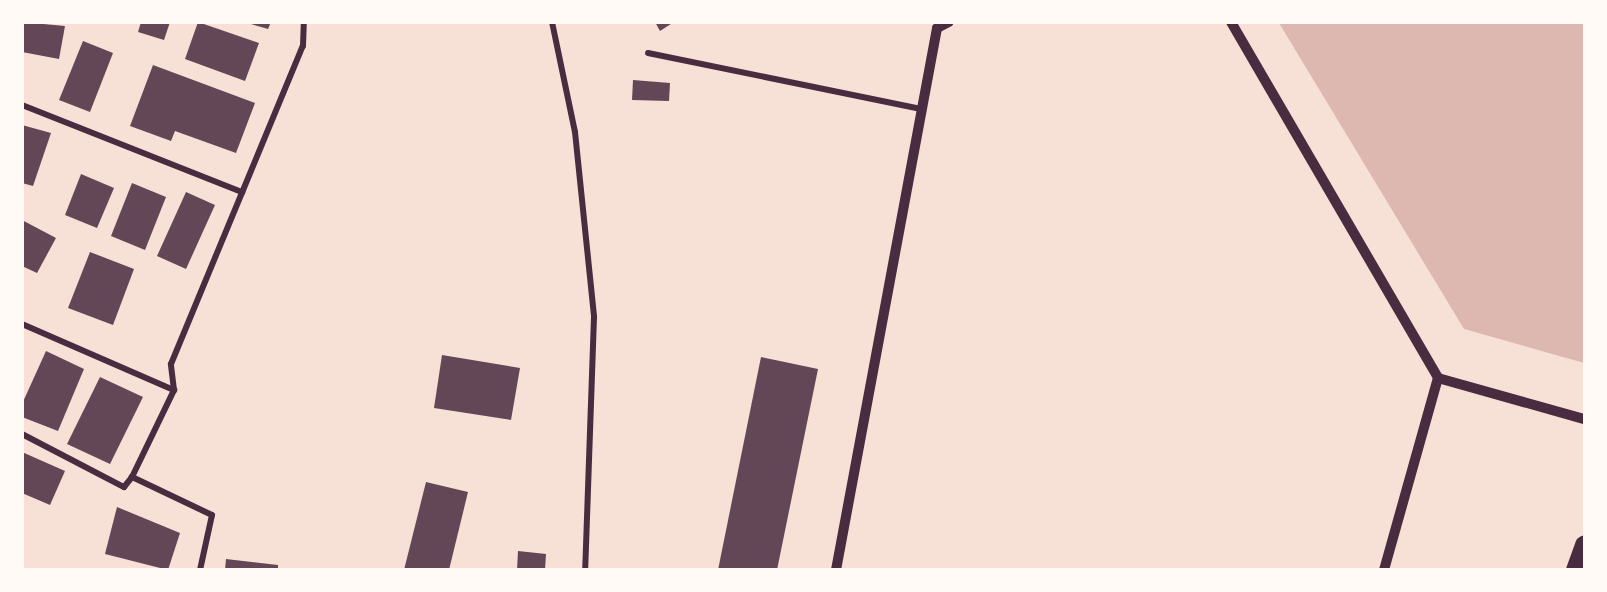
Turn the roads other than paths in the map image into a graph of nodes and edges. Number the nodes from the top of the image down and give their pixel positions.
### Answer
1 (304, 22) edge
2 (552, 22) edge
3 (949, 22) edge
4 (1231, 22) edge
5 (648, 53) dead end
6 (22, 105) edge
7 (922, 109) junction
8 (242, 192) junction
9 (22, 324) edge
10 (1438, 378) junction
11 (174, 390) junction
12 (1584, 419) edge
13 (22, 434) edge
14 (132, 477) junction
15 (1584, 545) edge
16 (200, 570) edge
17 (585, 570) edge
18 (836, 570) edge
19 (1384, 570) edge
20 (1575, 570) edge

1 - 8 street
2 - 17 street
3 - 7 street
4 - 10 street
5 - 7 street
6 - 8 street
7 - 18 street
8 - 11 street
9 - 11 street
10 - 12 street
10 - 19 street
11 - 14 street
13 - 14 street
14 - 16 street
15 - 20 highway

